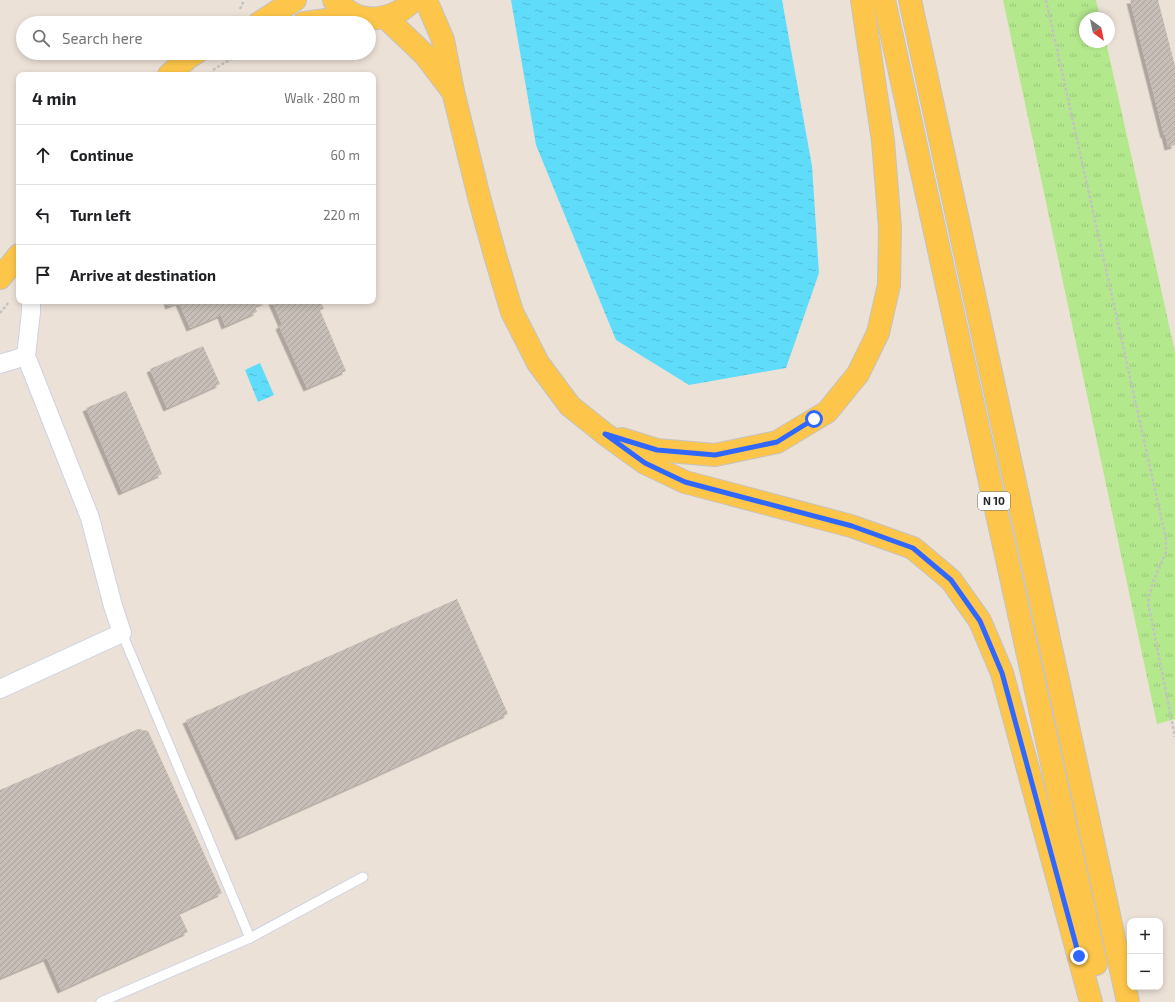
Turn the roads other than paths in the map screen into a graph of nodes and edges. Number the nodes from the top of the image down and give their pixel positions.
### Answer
1 (295, 0) edge
2 (334, 0) edge
3 (413, 0) edge
4 (424, 0) edge
5 (862, 0) edge
6 (884, 0) edge
7 (910, 0) edge
8 (258, 16) edge
9 (356, 16) edge
10 (384, 17) junction
11 (376, 18) edge
12 (186, 60) edge
13 (172, 72) edge
14 (453, 91) junction
15 (31, 304) edge
16 (26, 356) junction
17 (0, 364) edge
18 (605, 434) junction
19 (122, 633) junction
20 (0, 689) edge
21 (363, 877) dead end
22 (250, 938) junction
23 (101, 1002) edge
24 (1091, 1002) edge
25 (1105, 1002) edge
26 (1128, 1002) edge

1 - 8 main road
2 - 9 main road
3 - 10 main road
4 - 14 main road
5 - 18 main road
6 - 25 main road, N 10
7 - 26 main road, N 10
10 - 11 main road
10 - 14 main road
12 - 13 main road
14 - 18 main road
15 - 16 street
16 - 17 street
16 - 19 street
18 - 24 main road
19 - 20 street
19 - 22 lane
21 - 22 lane
22 - 23 lane

